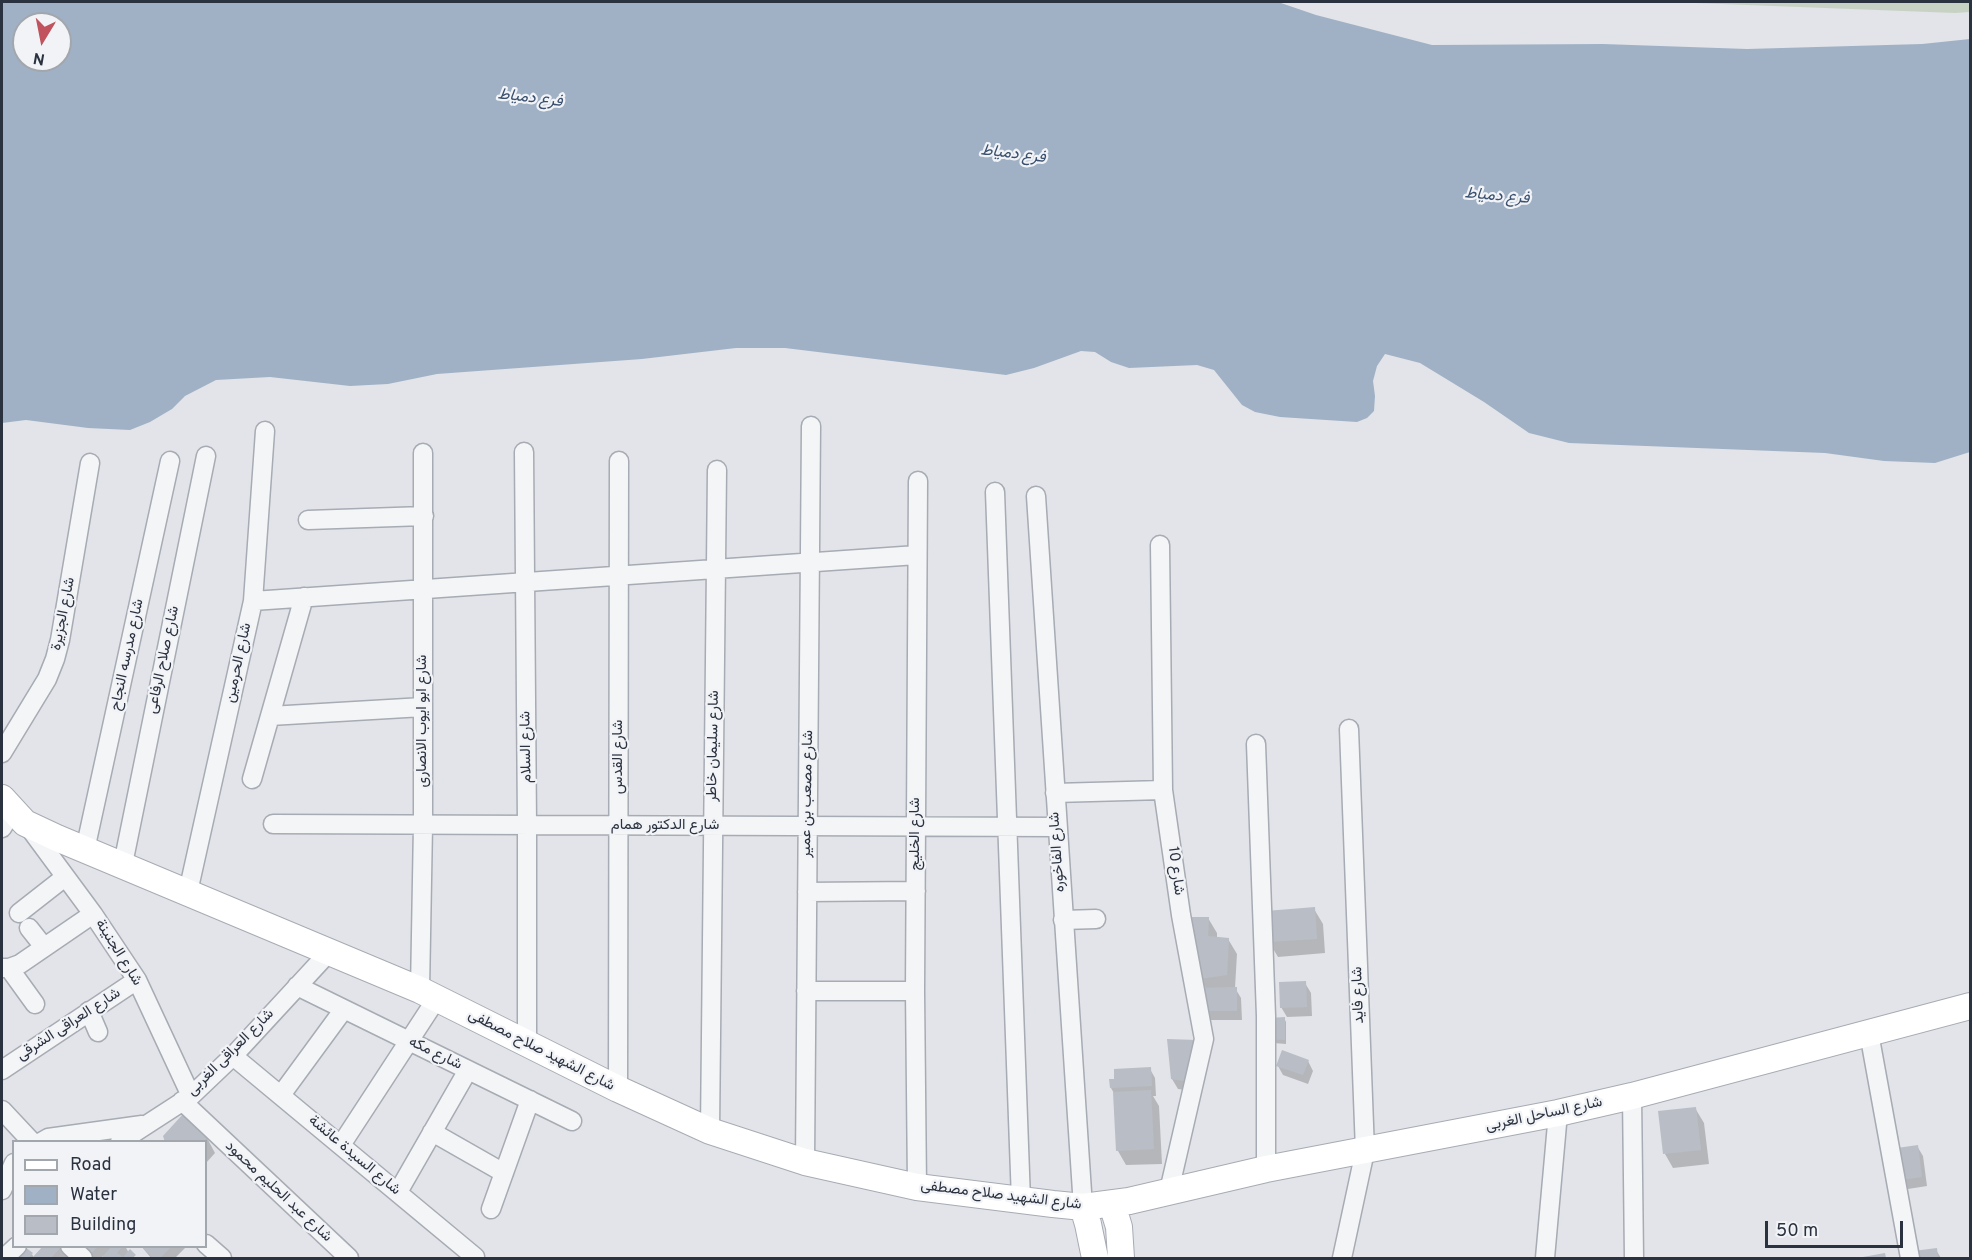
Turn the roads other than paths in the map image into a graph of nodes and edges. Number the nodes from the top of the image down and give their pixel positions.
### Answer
1 (811, 426) dead end
2 (265, 430) dead end
3 (524, 452) dead end
4 (423, 453) dead end
5 (206, 456) dead end
6 (170, 461) dead end
7 (619, 461) dead end
8 (90, 463) dead end
9 (717, 470) dead end
10 (918, 481) dead end
11 (995, 492) dead end
12 (1036, 496) dead end
13 (424, 516) junction
14 (308, 520) dead end
15 (1160, 545) dead end
16 (917, 555) junction
17 (810, 563) junction
18 (716, 569) junction
19 (620, 576) junction
20 (525, 582) junction
21 (424, 589) junction
22 (304, 597) junction
23 (253, 601) junction
24 (423, 707) junction
25 (270, 716) junction
26 (1349, 729) dead end
27 (1256, 744) dead end
28 (2, 753) edge
29 (252, 779) dead end
30 (1163, 790) junction
31 (1055, 793) junction
32 (10, 815) edge
33 (273, 824) dead end
34 (423, 825) junction
35 (528, 825) junction
36 (618, 826) junction
37 (713, 826) junction
38 (808, 826) junction
39 (916, 826) junction
40 (1007, 827) junction
41 (1057, 827) junction
42 (85, 850) junction
43 (123, 864) junction
44 (65, 877) junction
45 (807, 891) junction
46 (916, 891) junction
47 (188, 892) junction
48 (93, 914) junction
49 (1096, 919) dead end
50 (1063, 920) junction
51 (44, 947) junction
52 (330, 951) junction
53 (5, 968) edge
54 (137, 980) junction
55 (297, 986) junction
56 (806, 991) junction
57 (915, 991) junction
58 (428, 994) junction
59 (34, 1004) dead end
60 (1971, 1006) edge
61 (344, 1009) junction
62 (89, 1011) junction
63 (98, 1032) dead end
64 (1869, 1033) junction
65 (409, 1041) junction
66 (527, 1043) junction
67 (233, 1056) junction
68 (2, 1070) edge
69 (468, 1070) junction
70 (618, 1089) junction
71 (281, 1095) junction
72 (1632, 1096) junction
73 (187, 1099) junction
74 (530, 1100) junction
75 (2, 1110) edge
76 (1558, 1113) junction
77 (572, 1121) dead end
78 (148, 1124) junction
79 (710, 1131) junction
80 (432, 1132) junction
81 (30, 1140) edge
82 (44, 1140) edge
83 (123, 1140) edge
84 (341, 1145) junction
85 (1365, 1150) junction
86 (805, 1162) junction
87 (12, 1168) edge
88 (1266, 1169) junction
89 (504, 1173) junction
90 (917, 1187) junction
91 (2, 1190) edge
92 (1169, 1191) junction
93 (398, 1192) junction
94 (1021, 1200) junction
95 (1112, 1204) junction
96 (1083, 1207) junction
97 (491, 1209) dead end
98 (207, 1245) edge
99 (222, 1258) edge
100 (349, 1258) edge
101 (475, 1258) edge
102 (1095, 1258) edge
103 (1121, 1258) edge
104 (1342, 1258) edge
105 (1545, 1258) edge
106 (1634, 1258) edge
107 (1910, 1258) edge

1 - 17 street, شارع مصعب بن عمير
2 - 23 street, شارع الحرمين
3 - 20 street, شارع السلام
4 - 13 street, شارع ابو ايوب الانصارى
5 - 43 street, شارع صلاح الرفاعى
6 - 42 street, شارع مدرسه النجاح
7 - 19 street, شارع القدس
8 - 28 street, شارع الجزيرة
9 - 18 street, شارع سليمان خاطر
10 - 16 street, شارع الخليج
11 - 40 street
12 - 31 street, شارع الفاخوره
13 - 14 street
13 - 21 street, شارع ابو ايوب الانصارى
15 - 30 street, شارع 10
16 - 17 street
16 - 39 street, شارع الخليج
17 - 18 street
17 - 38 street, شارع مصعب بن عمير
18 - 19 street
18 - 37 street, شارع سليمان خاطر
19 - 20 street
19 - 36 street, شارع القدس
20 - 21 street
20 - 35 street, شارع السلام
21 - 22 street
21 - 24 street, شارع ابو ايوب الانصارى
22 - 23 street
22 - 25 street
23 - 47 street, شارع الحرمين
24 - 25 street
24 - 34 street, شارع ابو ايوب الانصارى
25 - 29 street
26 - 85 street, شارع فايد
27 - 88 street
30 - 31 street
30 - 92 street, شارع 10
31 - 41 street, شارع الفاخوره
32 - 42 main road, شارع الشهيد صلاح مصطفى
32 - 44 street, شارع الجنينة
33 - 34 street, شارع الدكتور همام
34 - 35 street, شارع الدكتور همام
34 - 58 street, شارع ابو ايوب الانصارى
35 - 36 street, شارع الدكتور همام
35 - 66 street, شارع السلام
36 - 37 street, شارع الدكتور همام
36 - 70 street, شارع القدس
37 - 38 street, شارع الدكتور همام
37 - 79 street, شارع سليمان خاطر
38 - 39 street, شارع الدكتور همام
38 - 45 street, شارع مصعب بن عمير
39 - 40 street, شارع الدكتور همام
39 - 46 street, شارع الخليج
40 - 41 street, شارع الدكتور همام
40 - 94 street
41 - 50 street, شارع الفاخوره
42 - 43 main road, شارع الشهيد صلاح مصطفى
43 - 47 main road, شارع الشهيد صلاح مصطفى
44 - 48 street, شارع الجنينة
44 - 51 street
45 - 46 street
45 - 56 street, شارع مصعب بن عمير
46 - 57 street, شارع الخليج
47 - 52 main road, شارع الشهيد صلاح مصطفى
48 - 51 street
48 - 54 street, شارع الجنينة
49 - 50 street
50 - 96 street, شارع الفاخوره
51 - 53 street
52 - 55 street, شارع العراقى الغربى
52 - 58 main road, شارع الشهيد صلاح مصطفى
53 - 59 street
54 - 62 street, شارع العراقى الشرقى
54 - 73 street, شارع الجنينة
55 - 61 street, شارع مكه
55 - 67 street, شارع العراقى الغربى
56 - 57 street
56 - 86 street, شارع مصعب بن عمير
57 - 90 street, شارع الخليج
58 - 65 street
58 - 66 main road, شارع الشهيد صلاح مصطفى
60 - 64 main road, شارع الساحل الغربى
61 - 65 street, شارع مكه
61 - 71 street
62 - 63 street
62 - 68 street, شارع العراقى الشرقى
64 - 72 main road, شارع الساحل الغربى
64 - 107 street
65 - 69 street, شارع مكه
65 - 84 street
66 - 70 main road, شارع الشهيد صلاح مصطفى
67 - 71 street, شارع السيدة عائشة
67 - 73 street, شارع العراقى الغربى
69 - 74 street, شارع مكه
69 - 80 street
70 - 79 main road, شارع الشهيد صلاح مصطفى
71 - 84 street, شارع السيدة عائشة
72 - 76 main road, شارع الساحل الغربى
72 - 106 street
73 - 78 street, شارع العراقى الغربى
73 - 100 street, شارع عبد الحليم محمود
74 - 77 street, شارع مكه
74 - 89 street
75 - 81 street
76 - 85 main road, شارع الساحل الغربى
76 - 105 street
78 - 82 street
78 - 83 street, شارع العراقى الغربى
79 - 86 main road, شارع الشهيد صلاح مصطفى
80 - 89 street
80 - 93 street
84 - 93 street, شارع السيدة عائشة
85 - 88 main road, شارع الساحل الغربى
85 - 104 street, شارع فايد
86 - 90 main road, شارع الشهيد صلاح مصطفى
87 - 91 street
88 - 92 main road, شارع الساحل الغربى
89 - 97 street
90 - 94 main road, شارع الشهيد صلاح مصطفى
92 - 95 main road, شارع الساحل الغربى
93 - 101 street, شارع السيدة عائشة
94 - 96 main road, شارع الشهيد صلاح مصطفى
95 - 96 main road, شارع الشهيد صلاح مصطفى
95 - 103 main road
96 - 102 main road
98 - 99 street

